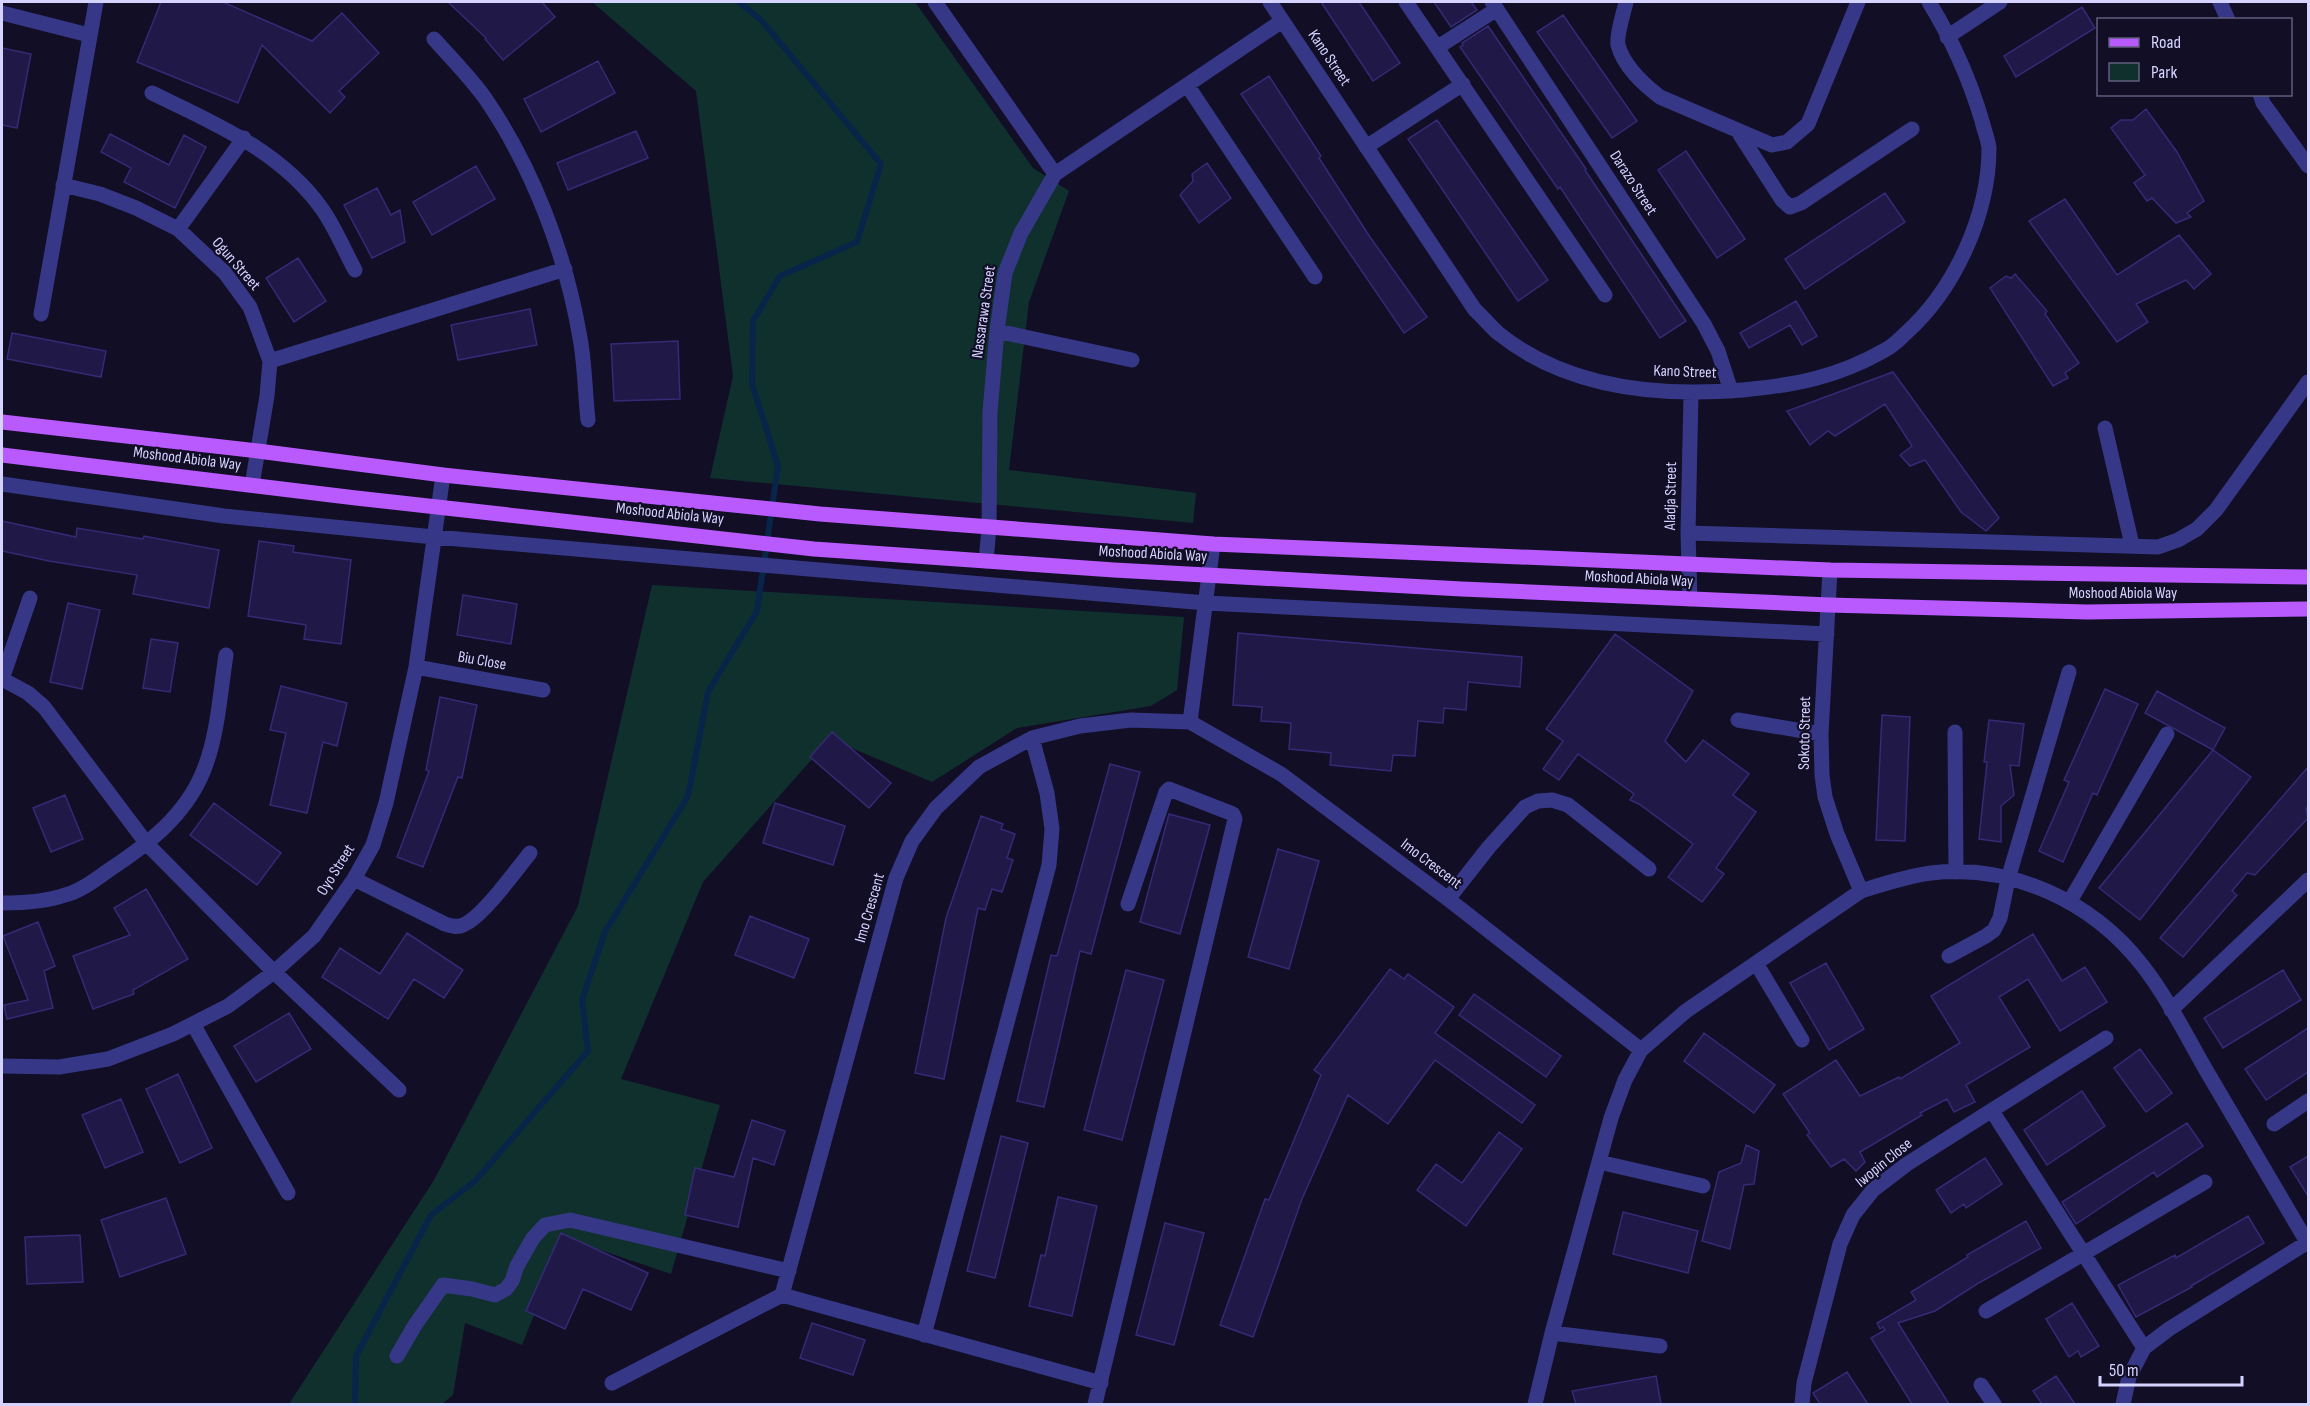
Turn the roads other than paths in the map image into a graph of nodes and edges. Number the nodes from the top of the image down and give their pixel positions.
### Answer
1 (96, 2) edge
2 (935, 2) edge
3 (1270, 2) edge
4 (1406, 2) edge
5 (1626, 2) edge
6 (1858, 2) edge
7 (1929, 2) edge
8 (2000, 2) edge
9 (2220, 2) edge
10 (1494, 5) edge
11 (2, 13) edge
12 (2227, 18) edge
13 (1282, 21) junction
14 (89, 35) junction
15 (1947, 37) junction
16 (434, 39) dead end
17 (1438, 47) junction
18 (1463, 84) junction
19 (1187, 85) junction
20 (152, 93) dead end
21 (2261, 96) edge
22 (1912, 129) dead end
23 (1737, 130) junction
24 (244, 138) junction
25 (1366, 147) junction
26 (2308, 166) edge
27 (1055, 174) junction
28 (63, 185) junction
29 (178, 229) junction
30 (565, 269) junction
31 (355, 270) dead end
32 (1315, 277) dead end
33 (1605, 295) dead end
34 (41, 314) dead end
35 (997, 331) junction
36 (1132, 360) dead end
37 (270, 361) junction
38 (2308, 382) edge
39 (1731, 391) junction
40 (1691, 394) junction
41 (588, 420) dead end
42 (2, 422) edge
43 (2105, 428) dead end
44 (258, 451) junction
45 (2, 455) edge
46 (443, 476) junction
47 (2, 484) edge
48 (252, 484) junction
49 (439, 507) junction
50 (989, 528) junction
51 (1688, 533) junction
52 (434, 537) junction
53 (1213, 544) junction
54 (2132, 545) junction
55 (986, 561) junction
56 (1690, 564) junction
57 (1830, 570) junction
58 (1210, 574) junction
59 (2308, 577) edge
60 (30, 598) dead end
61 (1690, 599) junction
62 (1206, 603) junction
63 (1829, 605) junction
64 (2308, 609) edge
65 (1827, 634) junction
66 (226, 655) dead end
67 (416, 667) junction
68 (2069, 672) dead end
69 (2, 679) edge
70 (543, 690) dead end
71 (1738, 720) dead end
72 (1190, 722) junction
73 (1955, 732) dead end
74 (1821, 734) junction
75 (2167, 734) dead end
76 (1032, 738) junction
77 (147, 844) junction
78 (530, 853) dead end
79 (1649, 869) dead end
80 (1956, 872) junction
81 (354, 879) junction
82 (2008, 879) junction
83 (2308, 880) edge
84 (1860, 891) junction
85 (1448, 899) junction
86 (2070, 901) junction
87 (2, 903) edge
88 (1128, 904) dead end
89 (1949, 956) dead end
90 (1756, 963) junction
91 (274, 972) junction
92 (2170, 1010) junction
93 (193, 1024) junction
94 (2106, 1038) dead end
95 (1802, 1040) dead end
96 (1641, 1050) junction
97 (2, 1066) edge
98 (399, 1090) dead end
99 (2308, 1101) edge
100 (1992, 1111) junction
101 (2274, 1124) dead end
102 (1599, 1162) junction
103 (2205, 1182) dead end
104 (1703, 1186) dead end
105 (288, 1193) dead end
106 (2308, 1242) edge
107 (2084, 1256) junction
108 (789, 1271) junction
109 (782, 1295) junction
110 (1986, 1311) dead end
111 (1552, 1333) junction
112 (924, 1335) junction
113 (1660, 1346) dead end
114 (2144, 1348) junction
115 (398, 1356) dead end
116 (612, 1383) dead end
117 (1101, 1383) junction
118 (1981, 1384) dead end
119 (1095, 1404) edge
120 (1535, 1404) edge
121 (1802, 1404) edge
122 (1994, 1404) edge
123 (2123, 1404) edge

1 - 14 street
2 - 27 street
3 - 13 street, Kano Street
4 - 17 street
5 - 23 street
6 - 23 street
7 - 15 street, Kano Street
8 - 15 street
9 - 12 street
10 - 17 street
10 - 39 street, Darazo Street
11 - 14 street
13 - 19 street, Nassarawa Street
13 - 25 street, Kano Street
14 - 28 street
15 - 39 street, Kano Street
16 - 30 street
17 - 18 street
18 - 25 street
18 - 33 street
19 - 27 street, Nassarawa Street
19 - 32 street
20 - 24 street
21 - 26 street
22 - 23 street
24 - 29 street
24 - 31 street
25 - 40 street, Kano Street
27 - 35 street, Nassarawa Street
28 - 29 street, Ogun Street
28 - 34 street
29 - 37 street, Ogun Street
30 - 37 street
30 - 41 street
35 - 36 street
35 - 50 street, Nassarawa Street
37 - 44 street, Ogun Street
38 - 54 street
39 - 40 street, Kano Street
40 - 51 street, Aladja Street
42 - 44 main road, Moshood Abiola Way
43 - 54 street
44 - 46 main road, Moshood Abiola Way
44 - 48 street, Ogun Street
45 - 48 main road, Moshood Abiola Way
46 - 49 street, Oyo Street
46 - 50 main road, Moshood Abiola Way
47 - 52 street
48 - 49 main road, Moshood Abiola Way
49 - 52 street, Oyo Street
49 - 55 main road, Moshood Abiola Way
50 - 53 main road, Moshood Abiola Way
50 - 55 street, Nassarawa Street
51 - 54 street
51 - 56 street, Aladja Street
52 - 62 street
52 - 67 street, Oyo Street
53 - 56 main road, Moshood Abiola Way
53 - 58 street
55 - 58 main road, Moshood Abiola Way
56 - 57 main road, Moshood Abiola Way
56 - 61 street, Aladja Street
57 - 59 main road, Moshood Abiola Way
57 - 63 street, Sokoto Street
58 - 61 main road, Moshood Abiola Way
58 - 62 street
60 - 69 street
61 - 63 main road, Moshood Abiola Way
62 - 65 street
62 - 72 street
63 - 64 main road, Moshood Abiola Way
63 - 65 street, Sokoto Street
65 - 74 street, Sokoto Street
66 - 77 street
67 - 70 street, Biu Close
67 - 81 street, Oyo Street
68 - 82 street
69 - 77 street
71 - 74 street
72 - 76 street, Imo Crescent
72 - 85 street, Imo Crescent
73 - 80 street
74 - 84 street, Sokoto Street
75 - 86 street
76 - 108 street, Imo Crescent
76 - 112 street
77 - 87 street
77 - 91 street
78 - 81 street
79 - 85 street
80 - 82 street
80 - 84 street
81 - 91 street, Oyo Street
82 - 86 street
82 - 89 street
83 - 92 street
84 - 90 street
85 - 96 street, Imo Crescent
86 - 92 street
88 - 117 street
90 - 95 street
90 - 96 street
91 - 93 street, Oyo Street
91 - 98 street
92 - 106 street
93 - 97 street, Oyo Street
93 - 105 street
94 - 100 street, Iwopin Close
96 - 102 street
99 - 101 street
100 - 107 street
100 - 121 street, Iwopin Close
102 - 104 street
102 - 111 street
103 - 107 street
106 - 114 street
107 - 110 street
107 - 114 street
108 - 109 street, Imo Crescent
108 - 115 street
109 - 112 street
109 - 116 street
111 - 113 street
111 - 120 street
112 - 117 street
114 - 123 street
117 - 119 street
118 - 122 street

